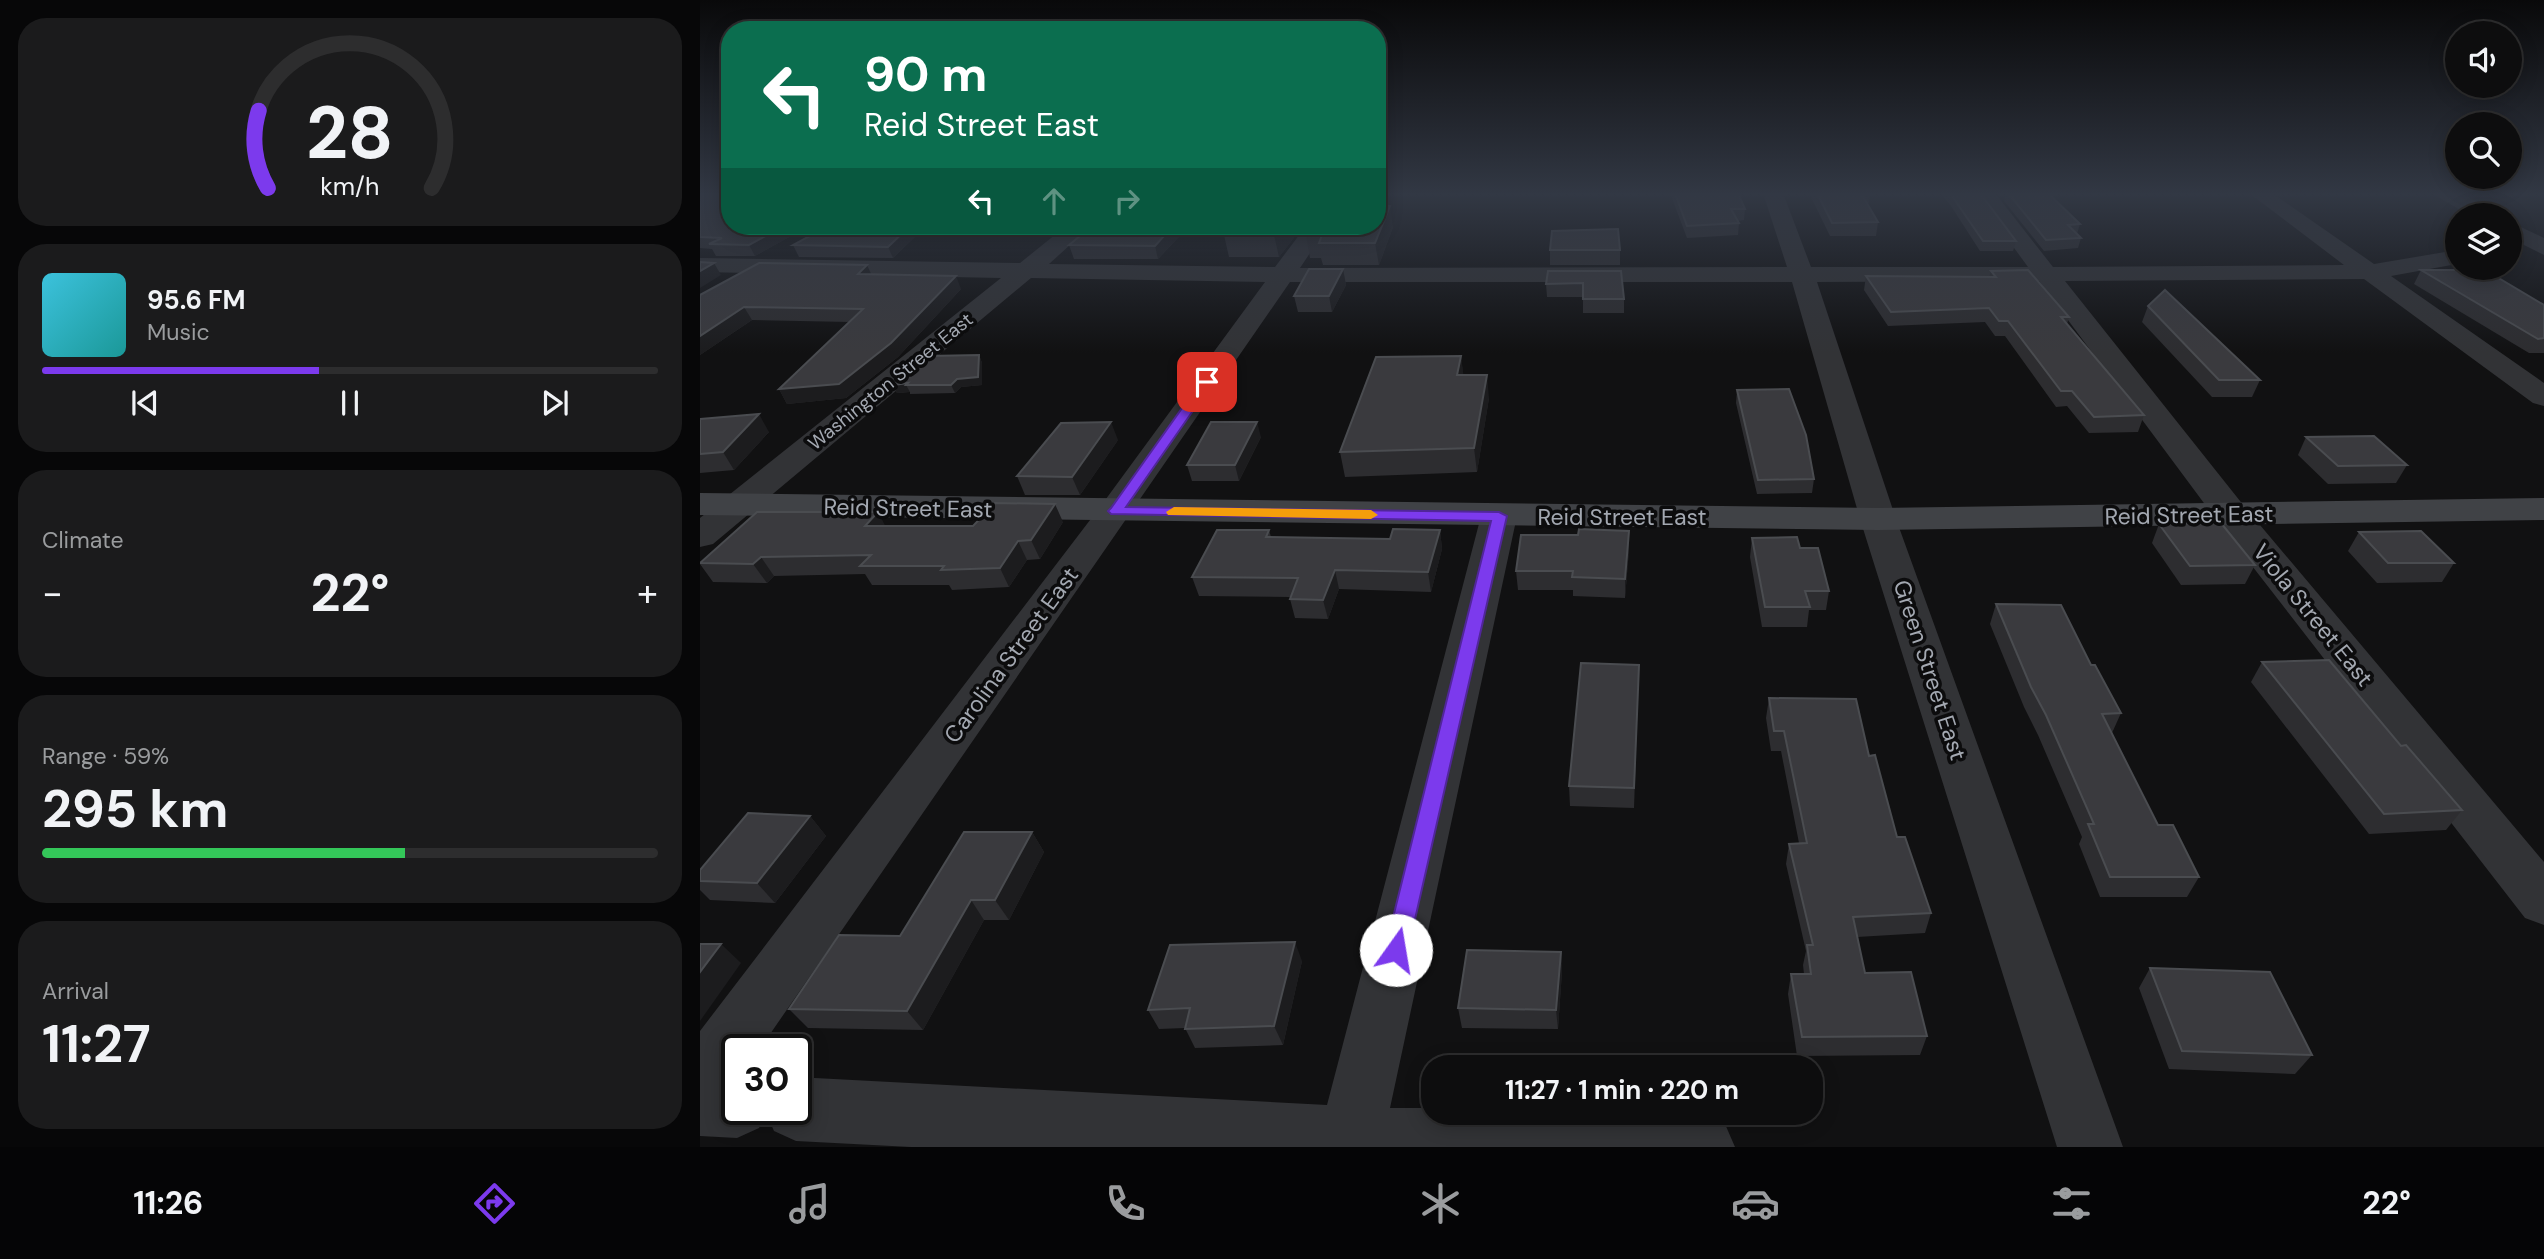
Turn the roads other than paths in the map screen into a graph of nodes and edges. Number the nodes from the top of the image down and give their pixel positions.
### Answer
1 (794, 247) edge
2 (1055, 247) edge
3 (1303, 247) edge
4 (1792, 247) edge
5 (2024, 247) edge
6 (2334, 247) edge
7 (2544, 250) edge
8 (2522, 252) edge
9 (2445, 259) edge
10 (700, 265) edge
11 (759, 267) junction
12 (1026, 270) junction
13 (2370, 272) junction
14 (2044, 274) junction
15 (1283, 275) junction
16 (1802, 275) junction
17 (724, 287) edge
18 (2544, 397) edge
19 (700, 504) edge
20 (738, 505) junction
21 (2544, 509) edge
22 (1116, 511) junction
23 (2231, 514) junction
24 (1499, 516) junction
25 (1878, 519) junction
26 (700, 536) edge
27 (2544, 901) edge
28 (700, 1082) edge
29 (700, 1104) edge
30 (721, 1105) edge
31 (812, 1110) edge
32 (1350, 1143) edge
33 (1702, 1147) edge
34 (2090, 1147) edge

1 - 11 street
2 - 12 street, Washington Street East
3 - 15 street, Carolina Street East
4 - 16 street, Green Street East
5 - 14 street, Viola Street East
6 - 13 street
7 - 8 street
9 - 13 street
10 - 11 street
11 - 12 street
11 - 17 street
12 - 15 street
12 - 20 street, Washington Street East
13 - 14 street
13 - 18 street
14 - 16 street
14 - 23 street, Viola Street East
15 - 16 street
15 - 22 street, Carolina Street East
16 - 25 street, Green Street East
19 - 20 street, Reid Street East
20 - 22 street, Reid Street East
20 - 26 street, Washington Street East
21 - 23 street, Reid Street East
22 - 24 street, Reid Street East
22 - 28 street, Carolina Street East
23 - 25 street, Reid Street East
23 - 27 street, Viola Street East
24 - 25 street, Reid Street East
24 - 32 street
25 - 34 street, Green Street East
29 - 30 street
31 - 32 street
32 - 33 street

